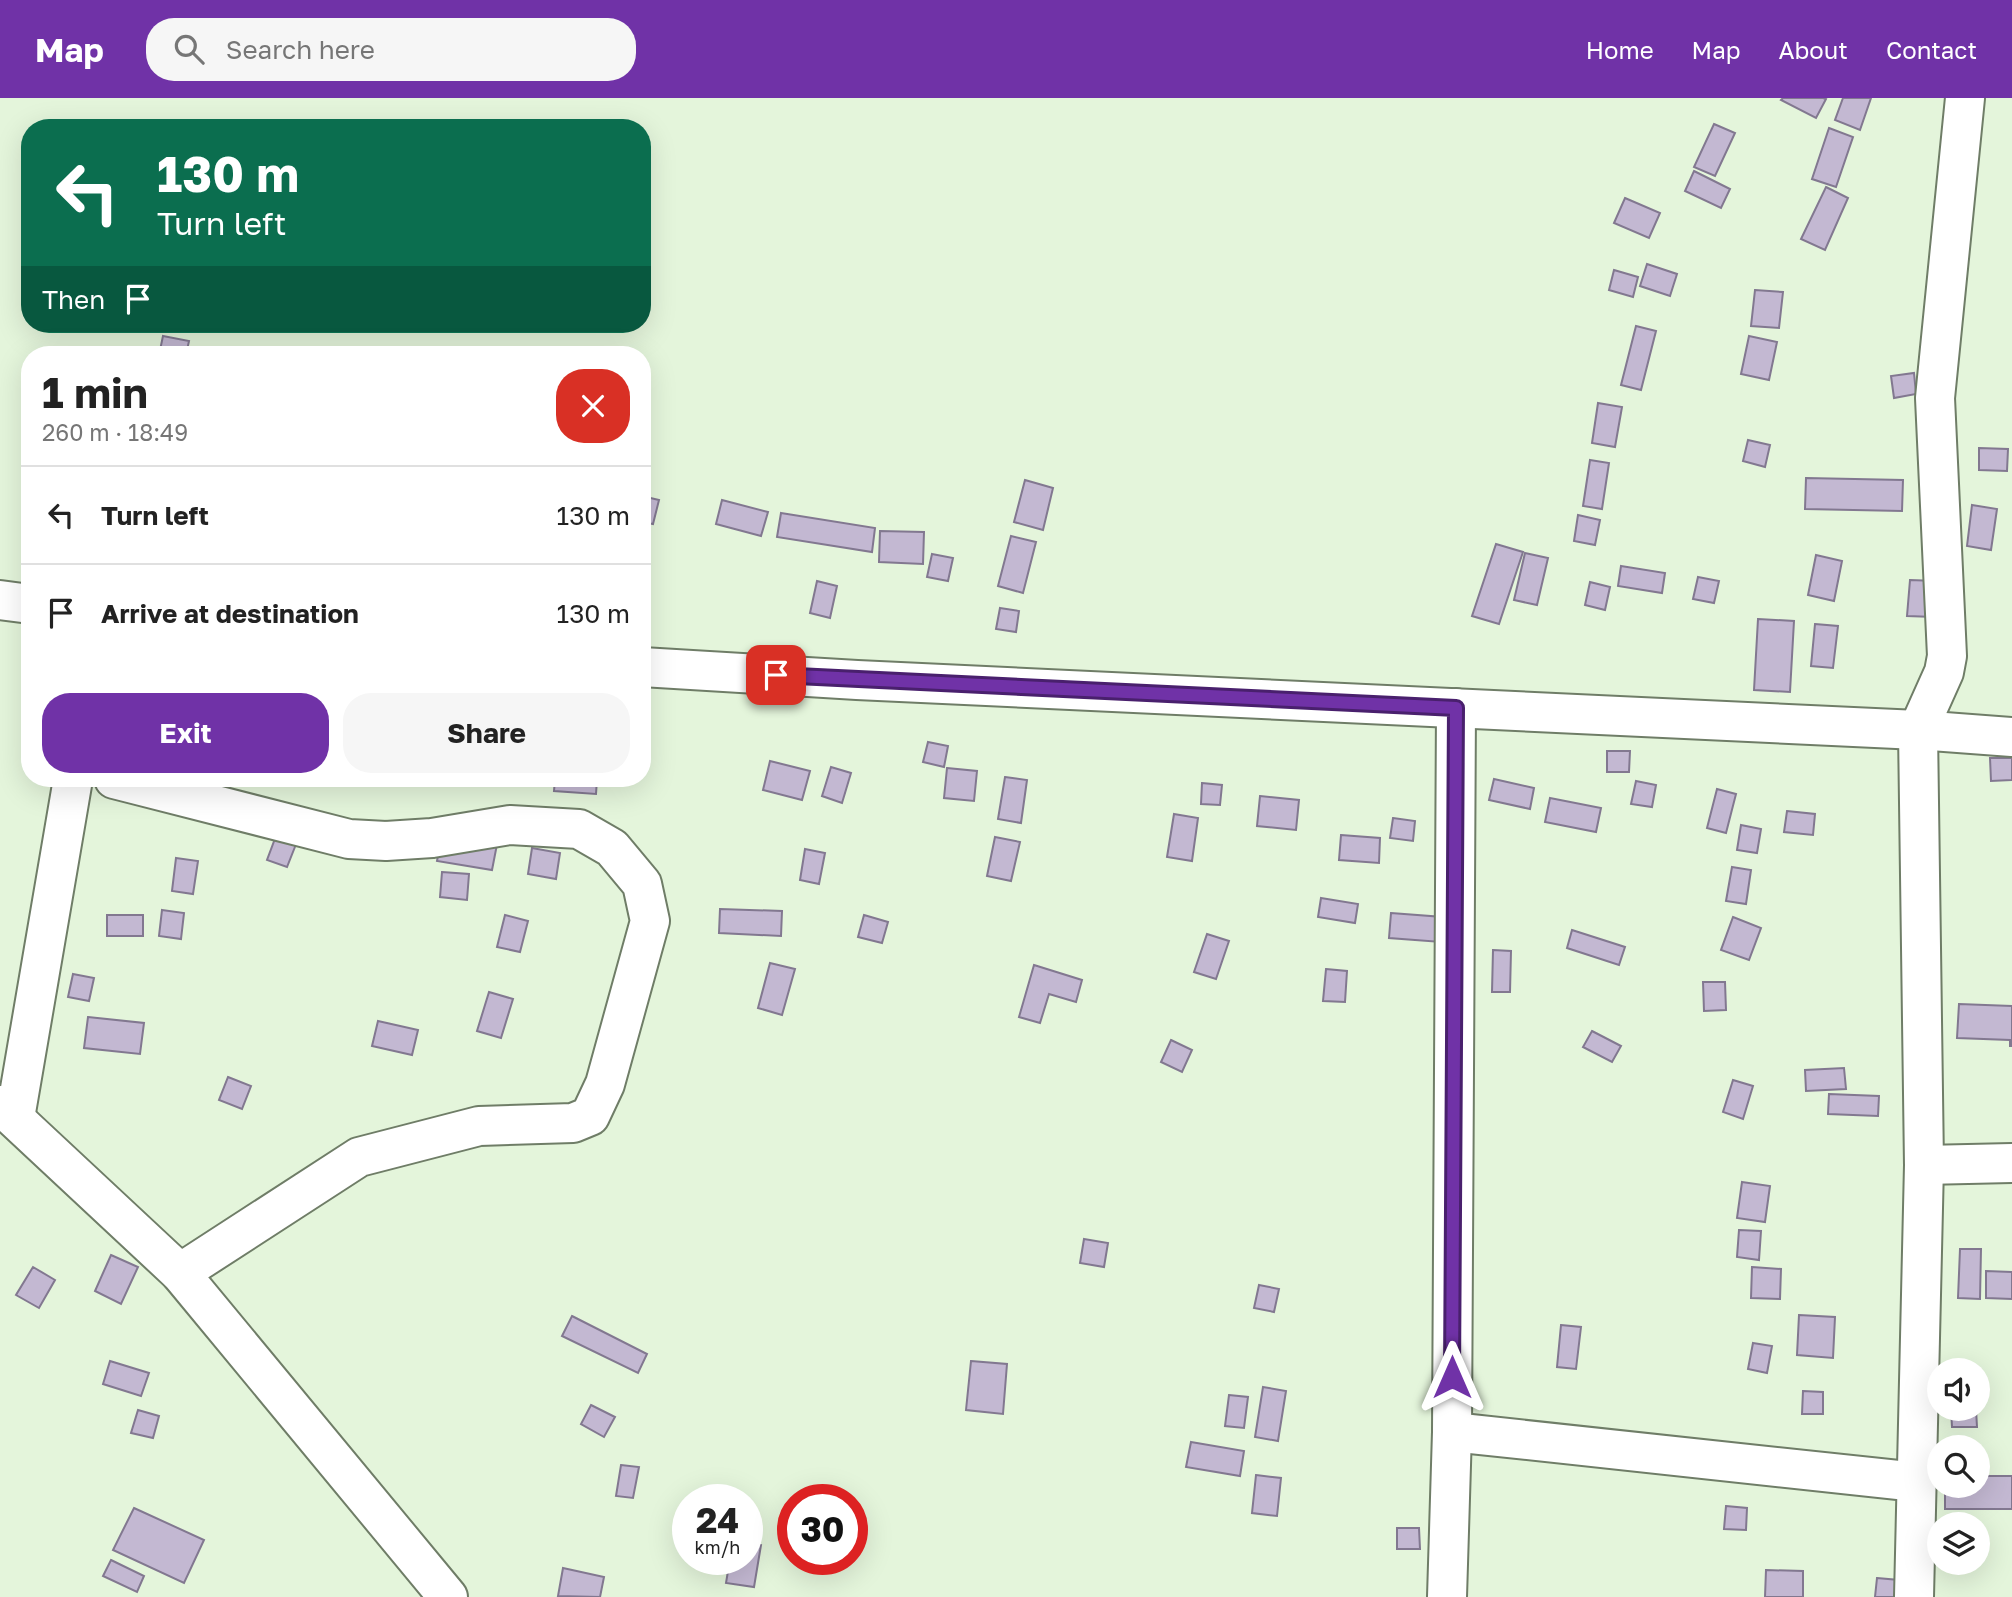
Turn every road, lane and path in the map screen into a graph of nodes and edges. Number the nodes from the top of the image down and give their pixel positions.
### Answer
1 (1965, 98) edge
2 (0, 600) edge
3 (21, 603) edge
4 (651, 668) edge
5 (1456, 708) junction
6 (1918, 730) junction
7 (2012, 737) edge
8 (71, 787) edge
9 (145, 787) edge
10 (7, 1111) edge
11 (2012, 1163) edge
12 (1924, 1165) junction
13 (180, 1273) junction
14 (1452, 1432) junction
15 (1917, 1482) junction
16 (447, 1597) edge
17 (1447, 1597) edge
18 (1914, 1597) edge

1 - 6 street
2 - 3 street
4 - 5 street
5 - 6 street
5 - 14 street
6 - 7 street
6 - 12 street
8 - 10 street
9 - 13 street
10 - 13 street
11 - 12 street
12 - 15 street
13 - 16 street
14 - 15 street
14 - 17 street
15 - 18 street

